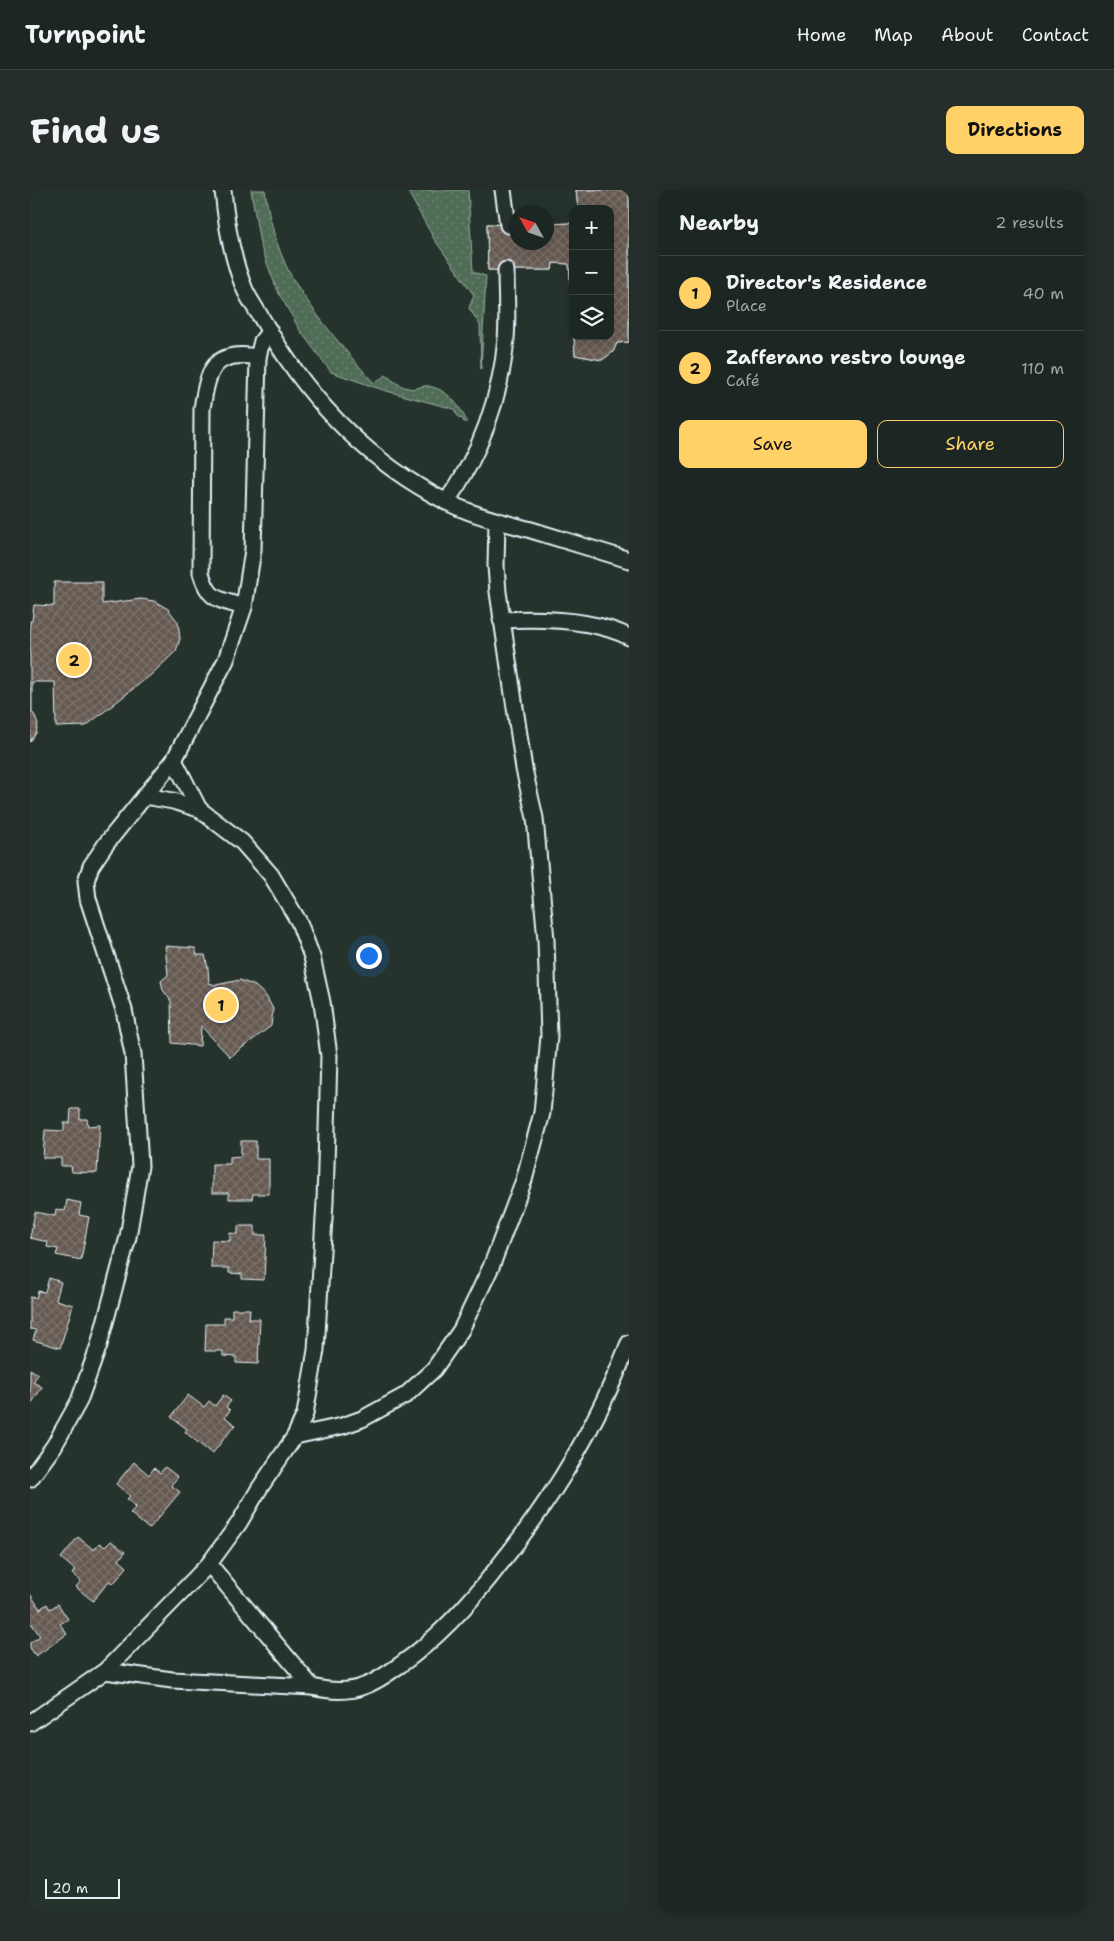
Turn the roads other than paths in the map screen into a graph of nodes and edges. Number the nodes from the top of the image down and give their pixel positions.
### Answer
1 (223, 190) edge
2 (504, 190) edge
3 (508, 225) dead end
4 (506, 270) dead end
5 (270, 331) junction
6 (258, 357) junction
7 (446, 502) junction
8 (497, 521) junction
9 (629, 560) edge
10 (244, 606) junction
11 (501, 620) junction
12 (628, 636) edge
13 (174, 760) junction
14 (145, 796) junction
15 (199, 809) junction
16 (629, 1343) edge
17 (295, 1436) junction
18 (30, 1480) edge
19 (209, 1564) junction
20 (105, 1671) junction
21 (312, 1687) junction
22 (30, 1723) edge

1 - 5 lane
2 - 3 lane
4 - 7 lane
5 - 6 lane
5 - 7 lane
6 - 10 lane
6 - 10 lane
7 - 8 lane
8 - 9 lane
8 - 11 lane
10 - 13 lane
11 - 12 lane
11 - 17 lane
13 - 14 lane
13 - 15 lane
14 - 15 lane
14 - 18 lane
15 - 17 lane
16 - 21 lane
17 - 19 lane
19 - 20 lane
19 - 21 lane
20 - 21 lane
20 - 22 lane

